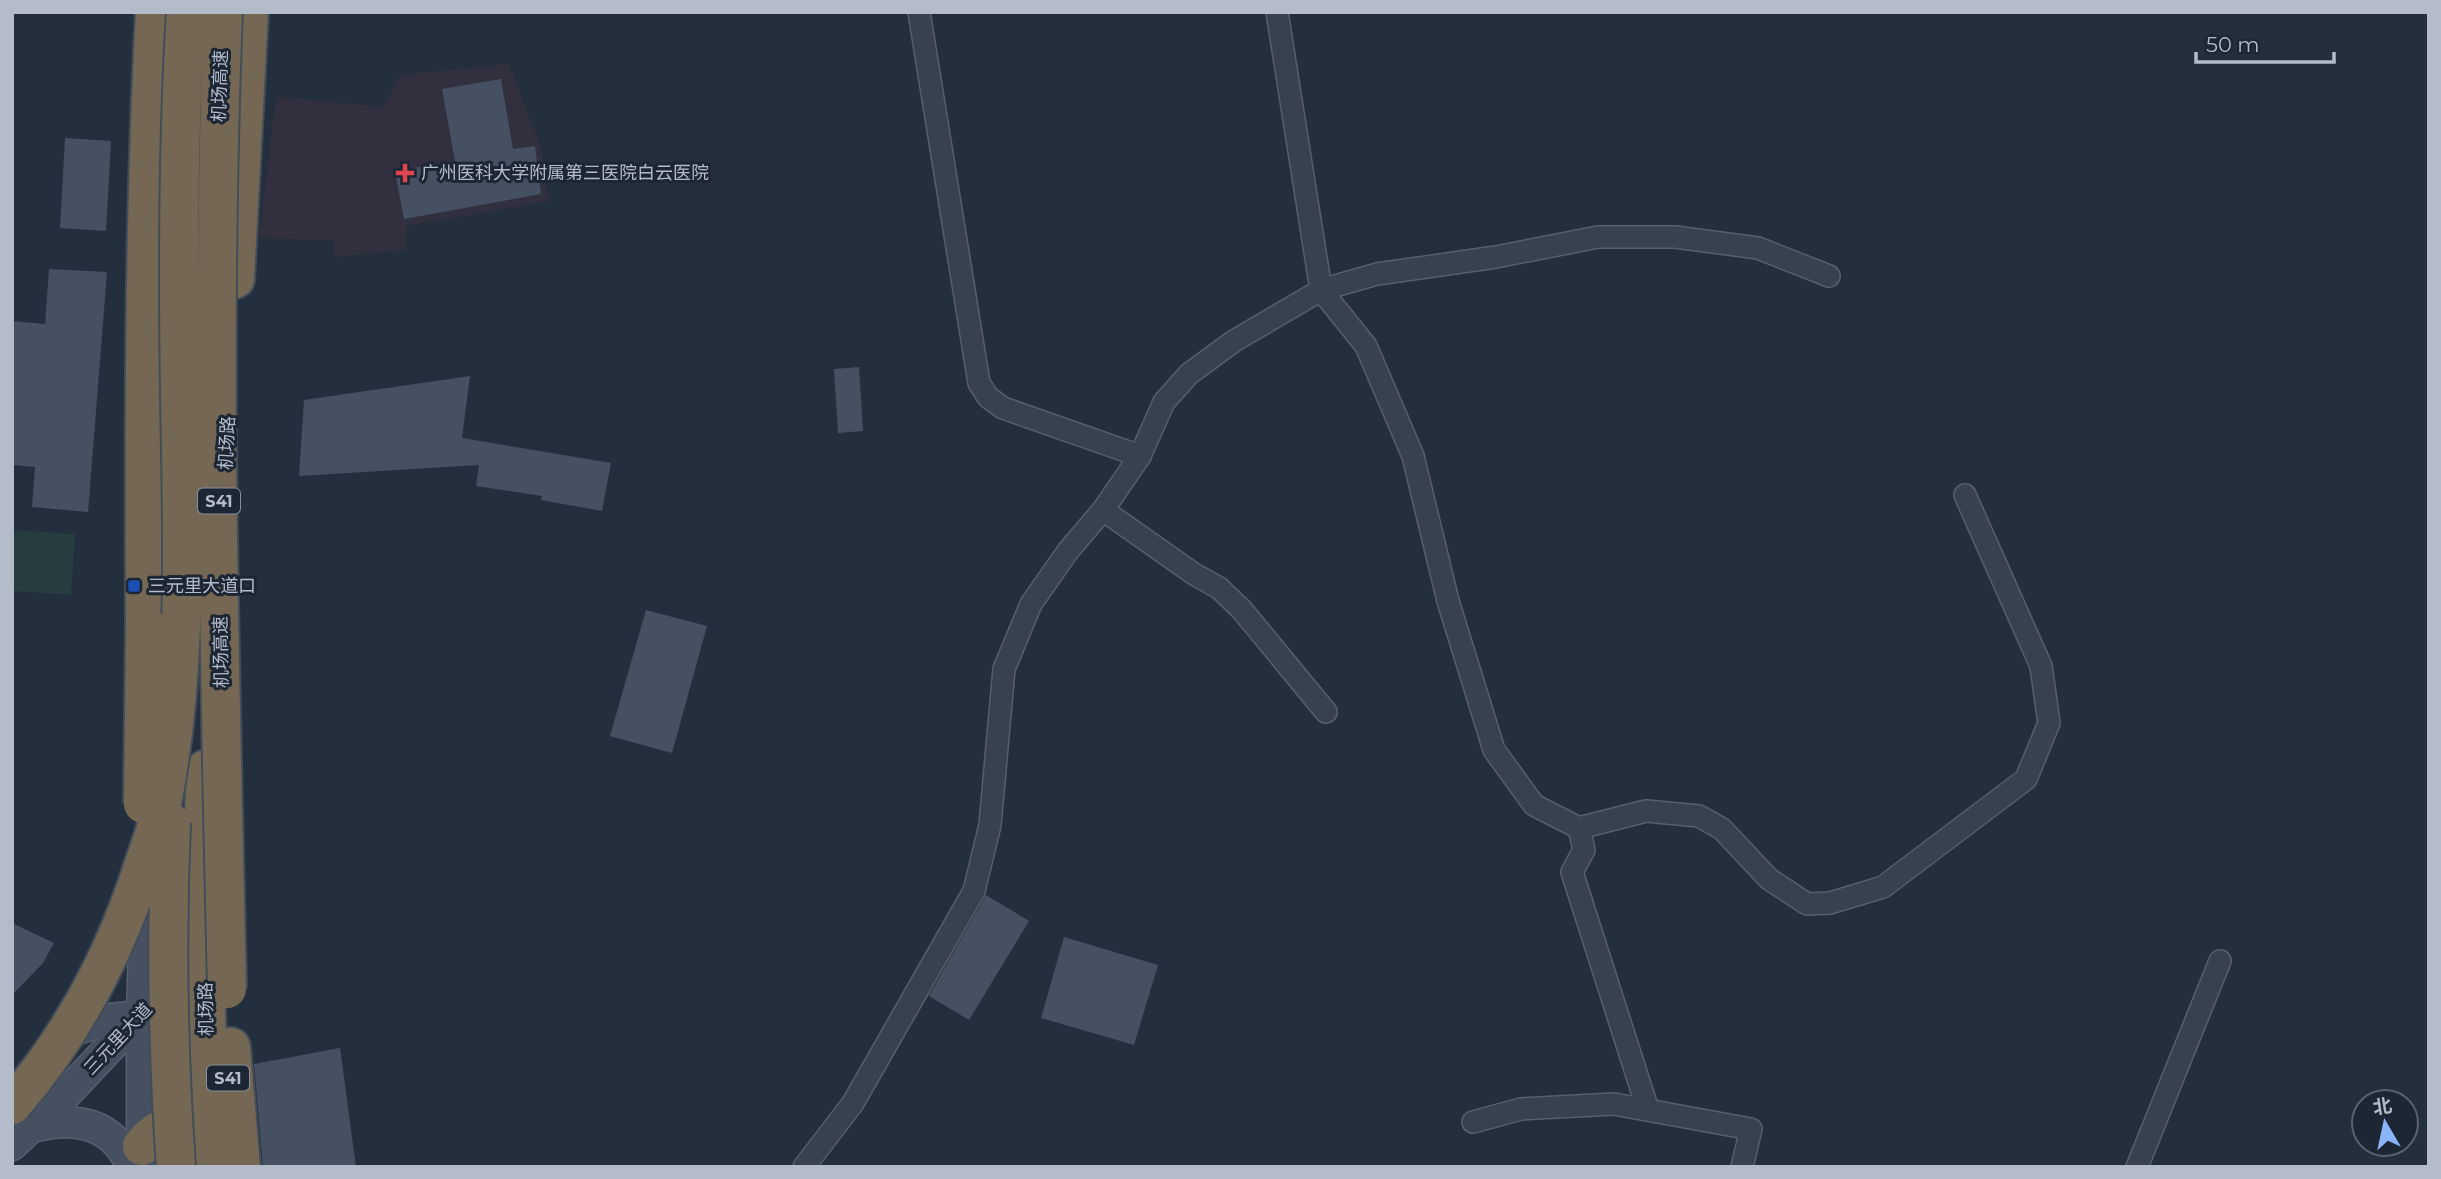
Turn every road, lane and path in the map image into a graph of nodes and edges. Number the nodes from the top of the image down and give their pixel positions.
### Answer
1 (155, 12) edge
2 (178, 12) edge
3 (186, 12) edge
4 (193, 12) edge
5 (223, 12) edge
6 (249, 12) edge
7 (919, 12) edge
8 (1277, 12) edge
9 (1829, 276) dead end
10 (1321, 290) junction
11 (1140, 456) junction
12 (1965, 495) dead end
13 (1103, 510) junction
14 (1326, 712) dead end
15 (1579, 828) junction
16 (147, 841) junction
17 (203, 845) junction
18 (204, 916) junction
19 (2220, 961) dead end
20 (142, 1015) junction
21 (60, 1034) junction
22 (207, 1075) junction
23 (12, 1082) edge
24 (1648, 1110) junction
25 (1473, 1122) dead end
26 (19, 1126) edge
27 (142, 1162) edge
28 (223, 1162) edge
29 (176, 1167) edge
30 (804, 1167) edge
31 (1742, 1167) edge
32 (2137, 1167) edge

1 - 27 highway, bridge
2 - 16 main road
3 - 26 highway, S41, bridge
4 - 29 highway, bridge
5 - 28 highway, 机场高速 / S41, bridge
6 - 17 highway, 机场路
7 - 11 street
8 - 10 street
9 - 10 street
10 - 11 street
10 - 15 street
11 - 13 street
12 - 15 street
13 - 14 street
13 - 30 street
15 - 24 street
16 - 17 highway
16 - 20 main road
16 - 21 main road
17 - 18 highway, 机场路
18 - 20 main road, 三元里大道
18 - 22 highway, 机场路
19 - 32 street
20 - 21 main road
20 - 22 main road
20 - 26 main road, 三元里大道
20 - 27 main road
21 - 23 main road
22 - 28 highway, 机场路
24 - 25 street
24 - 31 street
26 - 27 main road
27 - 28 highway

